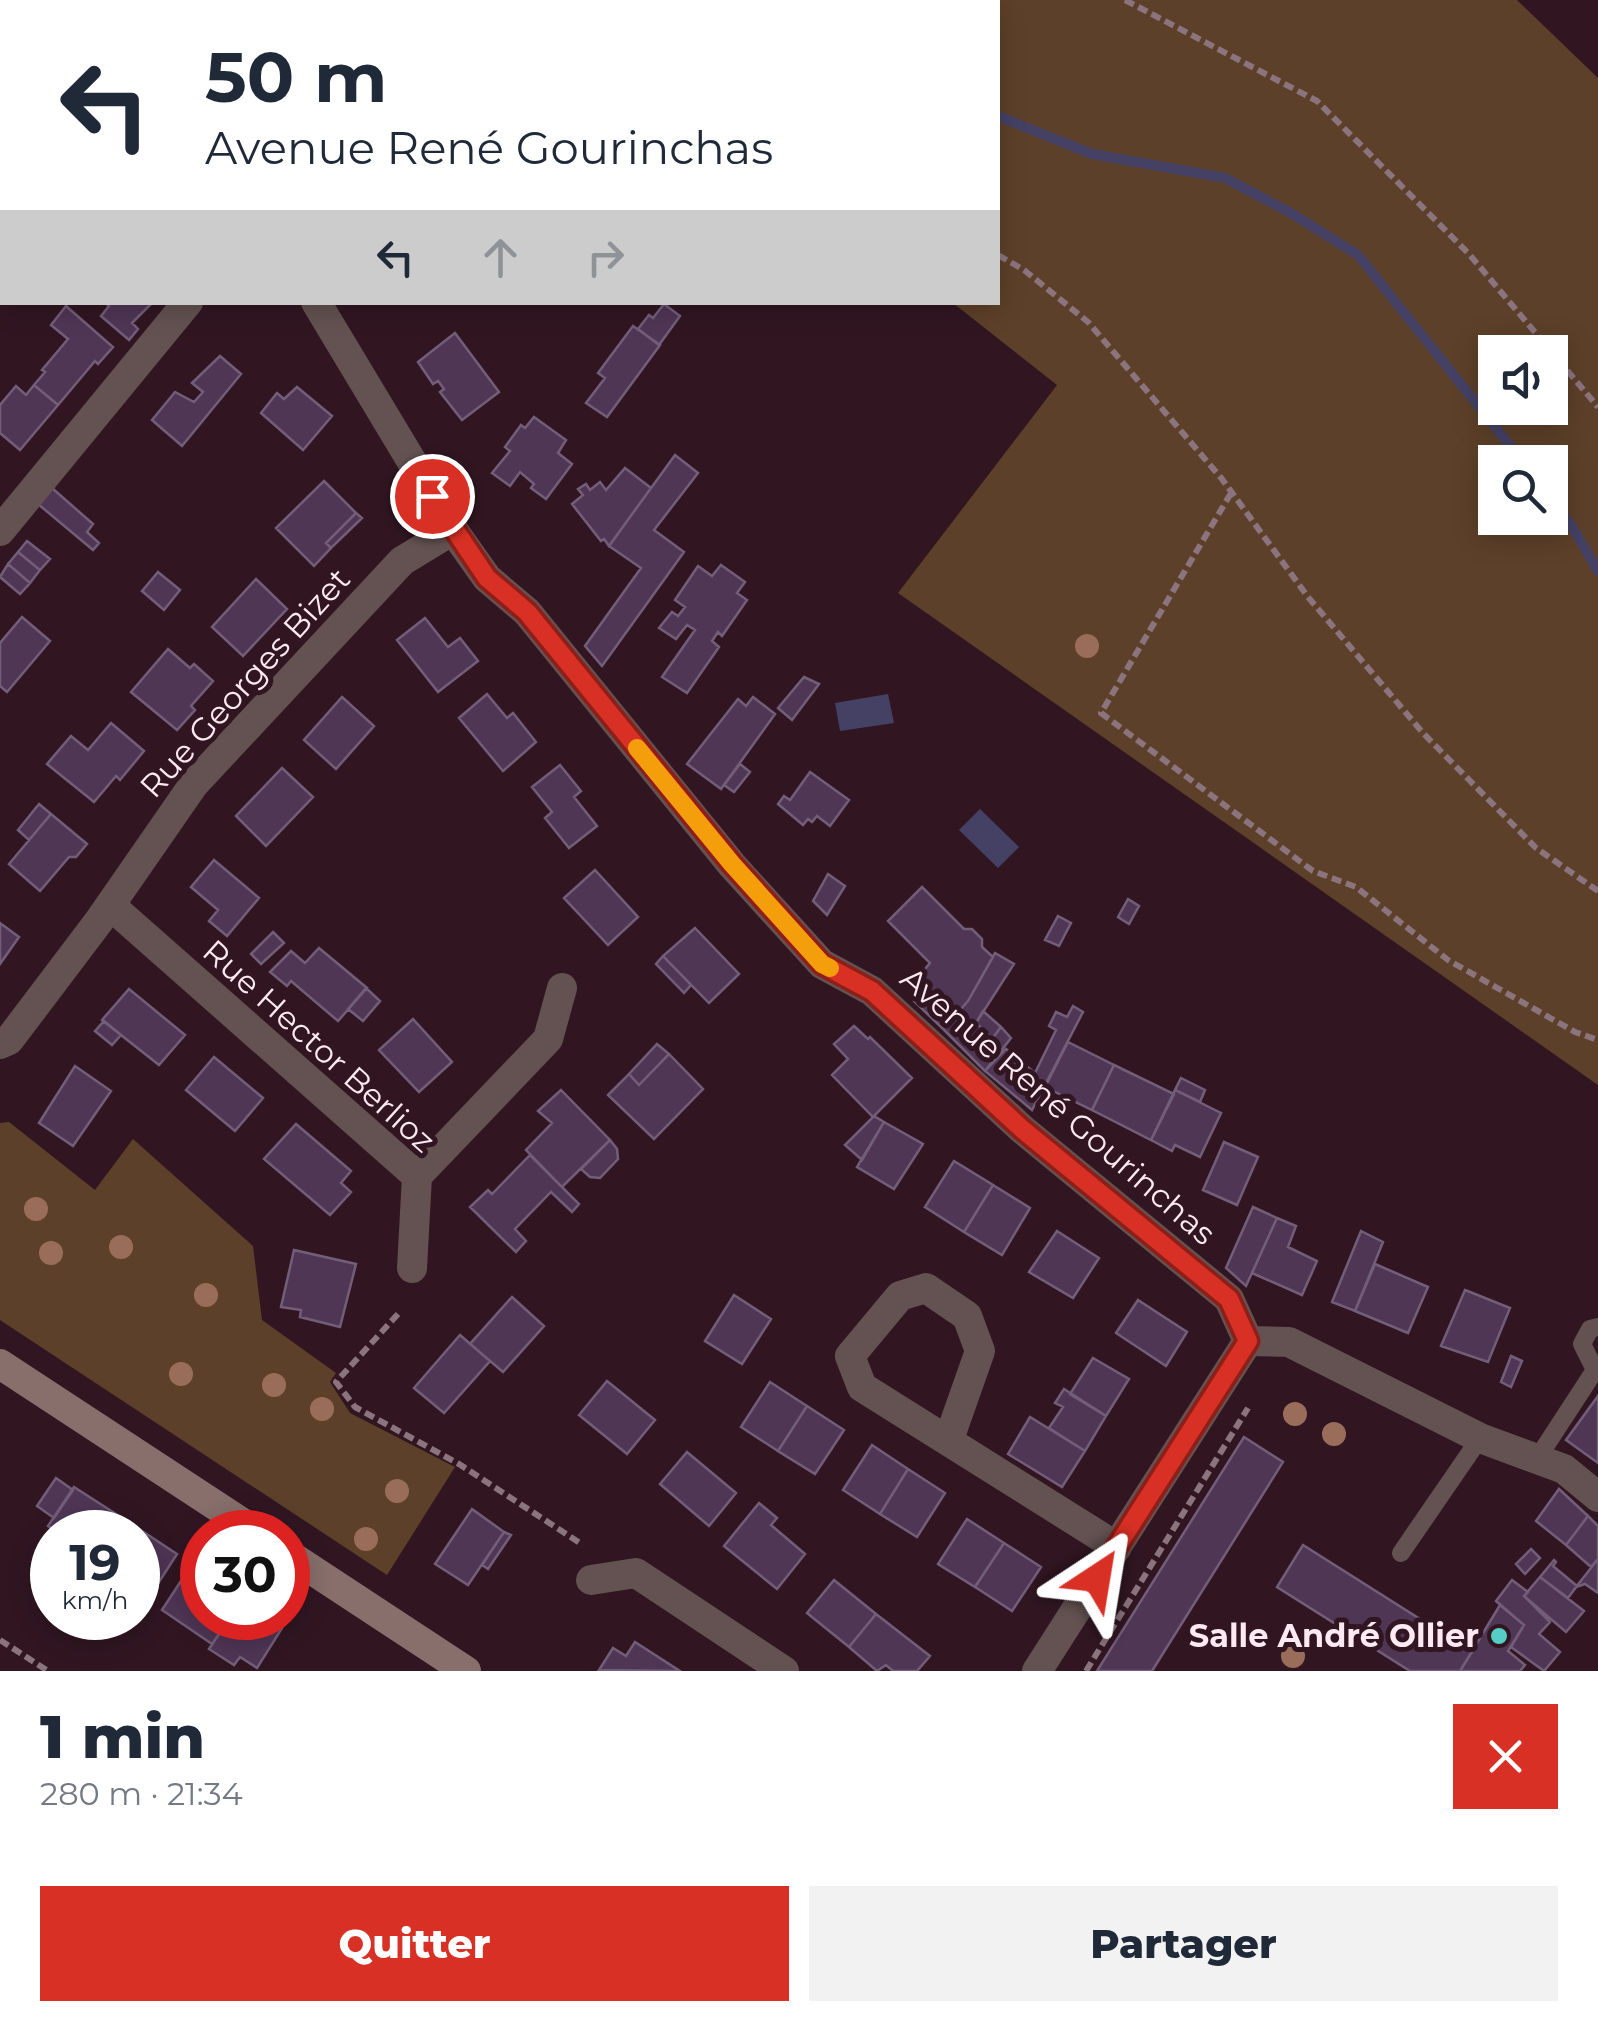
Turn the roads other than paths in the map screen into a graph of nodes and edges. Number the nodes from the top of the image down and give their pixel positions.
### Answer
1 (186, 305) edge
2 (318, 305) edge
3 (453, 530) junction
4 (0, 532) edge
5 (110, 904) junction
6 (562, 988) dead end
7 (0, 1044) edge
8 (417, 1176) junction
9 (412, 1268) dead end
10 (1598, 1327) edge
11 (1248, 1341) junction
12 (0, 1364) edge
13 (1480, 1438) junction
14 (949, 1439) junction
15 (1551, 1464) junction
16 (1598, 1497) edge
17 (222, 1510) edge
18 (1117, 1547) junction
19 (1401, 1553) dead end
20 (310, 1568) edge
21 (591, 1580) dead end
22 (466, 1671) edge
23 (784, 1671) edge
24 (1037, 1671) edge

1 - 4 street
2 - 3 street, Avenue René Gourinchas
3 - 5 street, Rue Georges Bizet
3 - 11 street, Avenue René Gourinchas
5 - 7 street, Rue Georges Bizet
5 - 8 street, Rue Hector Berlioz
6 - 8 street
8 - 9 street, Rue Hector Berlioz
10 - 15 lane
11 - 13 street
11 - 18 street
12 - 17 main road
13 - 15 street
13 - 19 lane
14 - 14 street
14 - 18 street
15 - 16 street
18 - 24 street
20 - 22 main road
21 - 23 street

